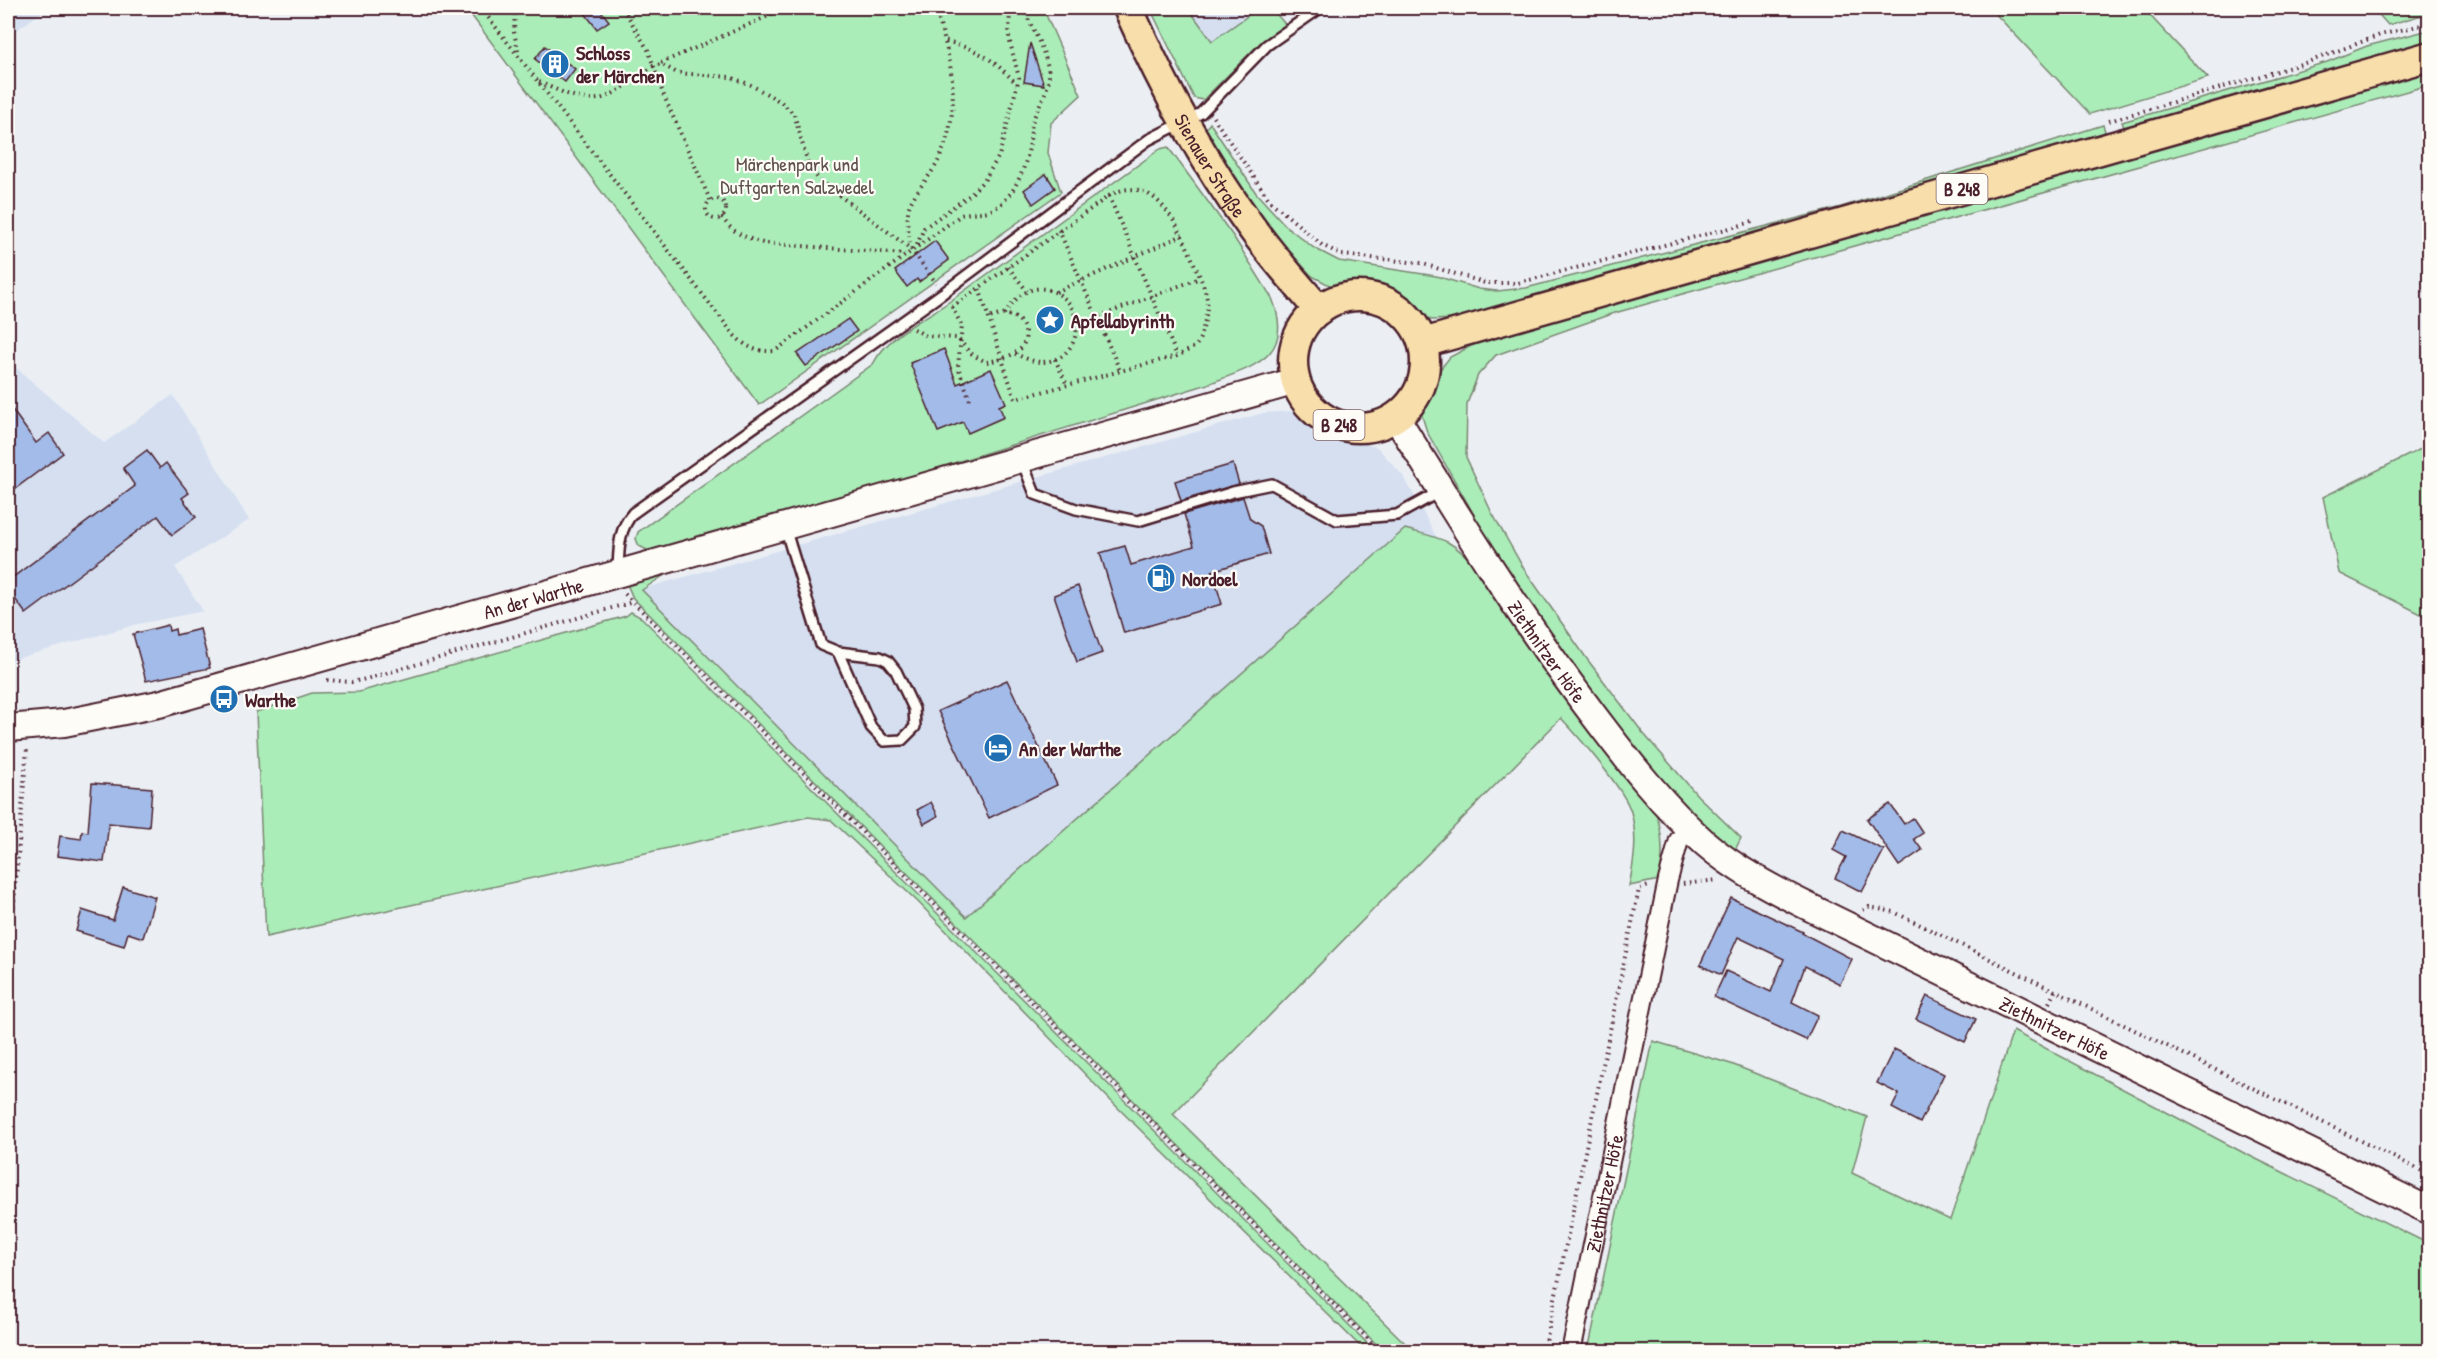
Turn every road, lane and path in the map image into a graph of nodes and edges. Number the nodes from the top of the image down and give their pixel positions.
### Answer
1 (481, 8) edge
2 (515, 8) edge
3 (623, 8) edge
4 (778, 8) edge
5 (935, 8) edge
6 (1010, 8) edge
7 (1023, 8) edge
8 (1128, 8) edge
9 (1320, 8) edge
10 (2430, 23) edge
11 (946, 41) junction
12 (519, 55) junction
13 (2430, 56) edge
14 (660, 64) junction
15 (653, 66) junction
16 (538, 81) junction
17 (1017, 85) junction
18 (1195, 115) junction
19 (2104, 122) dead end
20 (1110, 196) junction
21 (710, 200) junction
22 (722, 217) junction
23 (1764, 219) dead end
24 (1059, 230) junction
25 (1183, 235) junction
26 (916, 246) junction
27 (911, 249) junction
28 (905, 254) junction
29 (1135, 257) junction
30 (1008, 267) junction
31 (1200, 278) junction
32 (1081, 280) junction
33 (979, 288) junction
34 (1027, 291) junction
35 (1056, 292) junction
36 (943, 293) junction
37 (1152, 297) junction
38 (952, 307) junction
39 (1318, 310) junction
40 (1004, 314) junction
41 (988, 318) junction
42 (1097, 318) junction
43 (906, 319) junction
44 (1077, 325) junction
45 (962, 342) junction
46 (1423, 343) junction
47 (1014, 354) junction
48 (1177, 356) junction
49 (1002, 358) junction
50 (1054, 359) junction
51 (1120, 371) junction
52 (1296, 381) junction
53 (1067, 385) junction
54 (970, 400) dead end
55 (1396, 417) junction
56 (1022, 459) junction
57 (1441, 490) junction
58 (784, 525) junction
59 (618, 573) junction
60 (633, 602) junction
61 (838, 652) junction
62 (335, 681) dead end
63 (18, 728) edge
64 (1689, 828) junction
65 (1667, 885) junction
66 (1846, 925) junction
67 (8, 942) edge
68 (2430, 1175) edge
69 (2430, 1211) edge
70 (1381, 1352) edge
71 (1544, 1352) edge
72 (1571, 1352) edge

1 - 12 path
2 - 12 path
3 - 15 path
4 - 14 path
5 - 11 path
6 - 17 path
7 - 26 path
8 - 18 main road, Sienauer Straße
9 - 18 lane
10 - 19 path
11 - 17 path
11 - 27 path
12 - 16 path
13 - 46 main road, B 248
14 - 15 path
14 - 27 path
15 - 16 path
15 - 21 path
16 - 28 path
17 - 26 path
18 - 23 path
18 - 36 lane
18 - 39 main road, Sienauer Straße
20 - 24 path
20 - 25 path
20 - 29 path
21 - 22 path
21 - 22 path
22 - 28 path
24 - 30 path
24 - 32 path
25 - 29 path
25 - 31 path
26 - 27 path
27 - 28 path
27 - 36 path
29 - 32 path
29 - 37 path
30 - 33 path
30 - 34 path
31 - 37 path
31 - 48 path
32 - 35 path
32 - 42 path
33 - 38 path
33 - 41 path
34 - 35 path
34 - 40 path
35 - 44 path
36 - 38 path
36 - 43 lane
37 - 42 path
37 - 48 path
38 - 45 path
39 - 46 main road, B 248
39 - 52 main road, B 248
40 - 41 path
40 - 47 path
41 - 49 path
42 - 44 path
42 - 51 path
43 - 45 path
43 - 59 lane
44 - 50 path
45 - 49 path
45 - 54 path
46 - 55 main road, B 248
47 - 49 path
47 - 50 path
48 - 51 path
49 - 53 path
50 - 53 path
51 - 53 path
52 - 55 main road, B 248
52 - 56 main road, An der Warthe
55 - 57 main road, Ziethnitzer Höfe
56 - 57 lane
56 - 58 main road, An der Warthe
57 - 64 main road, Ziethnitzer Höfe
58 - 59 main road, An der Warthe
58 - 61 lane
59 - 60 path
59 - 63 main road, An der Warthe
60 - 62 path
60 - 70 path
61 - 61 lane
63 - 67 path
64 - 65 street, Ziethnitzer Höfe
64 - 66 main road, Ziethnitzer Höfe
65 - 71 path
65 - 72 street, Ziethnitzer Höfe
66 - 68 path
66 - 69 main road, Ziethnitzer Höfe

